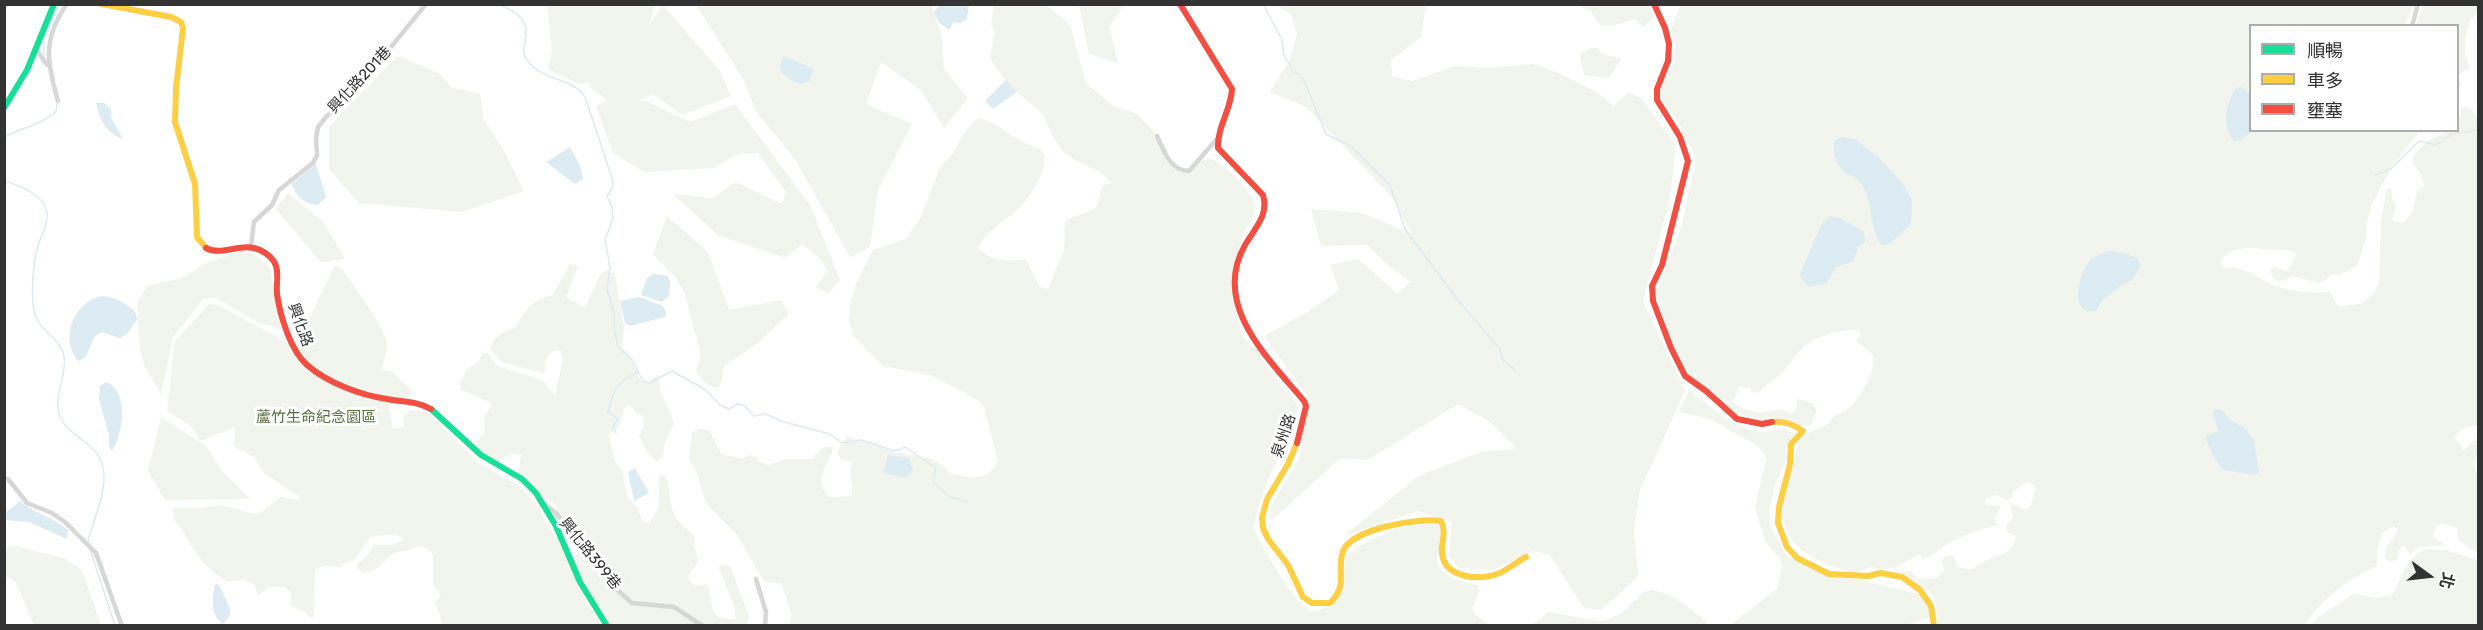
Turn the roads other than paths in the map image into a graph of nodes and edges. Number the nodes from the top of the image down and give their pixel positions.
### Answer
1 (54, 4) edge
2 (67, 4) edge
3 (102, 4) edge
4 (426, 4) edge
5 (1180, 4) edge
6 (1654, 4) edge
7 (2418, 4) edge
8 (2413, 24) edge
9 (36, 49) junction
10 (48, 65) junction
11 (58, 101) dead end
12 (4, 108) edge
13 (1157, 136) dead end
14 (1216, 140) junction
15 (251, 246) junction
16 (4, 478) edge
17 (543, 504) junction
18 (1526, 557) dead end
19 (756, 579) dead end
20 (122, 626) edge
21 (607, 626) edge
22 (703, 626) edge
23 (765, 626) edge
24 (1934, 626) edge

1 - 9 street
2 - 10 street
3 - 15 street
4 - 15 street, 興化路201巷
5 - 14 street
6 - 24 street
7 - 8 street
9 - 10 street
9 - 12 street
10 - 11 street
13 - 14 street
14 - 18 street, 泉州路
15 - 17 street, 興化路
16 - 20 street
17 - 21 street, 興化路
17 - 22 street, 興化路399巷
19 - 23 street

